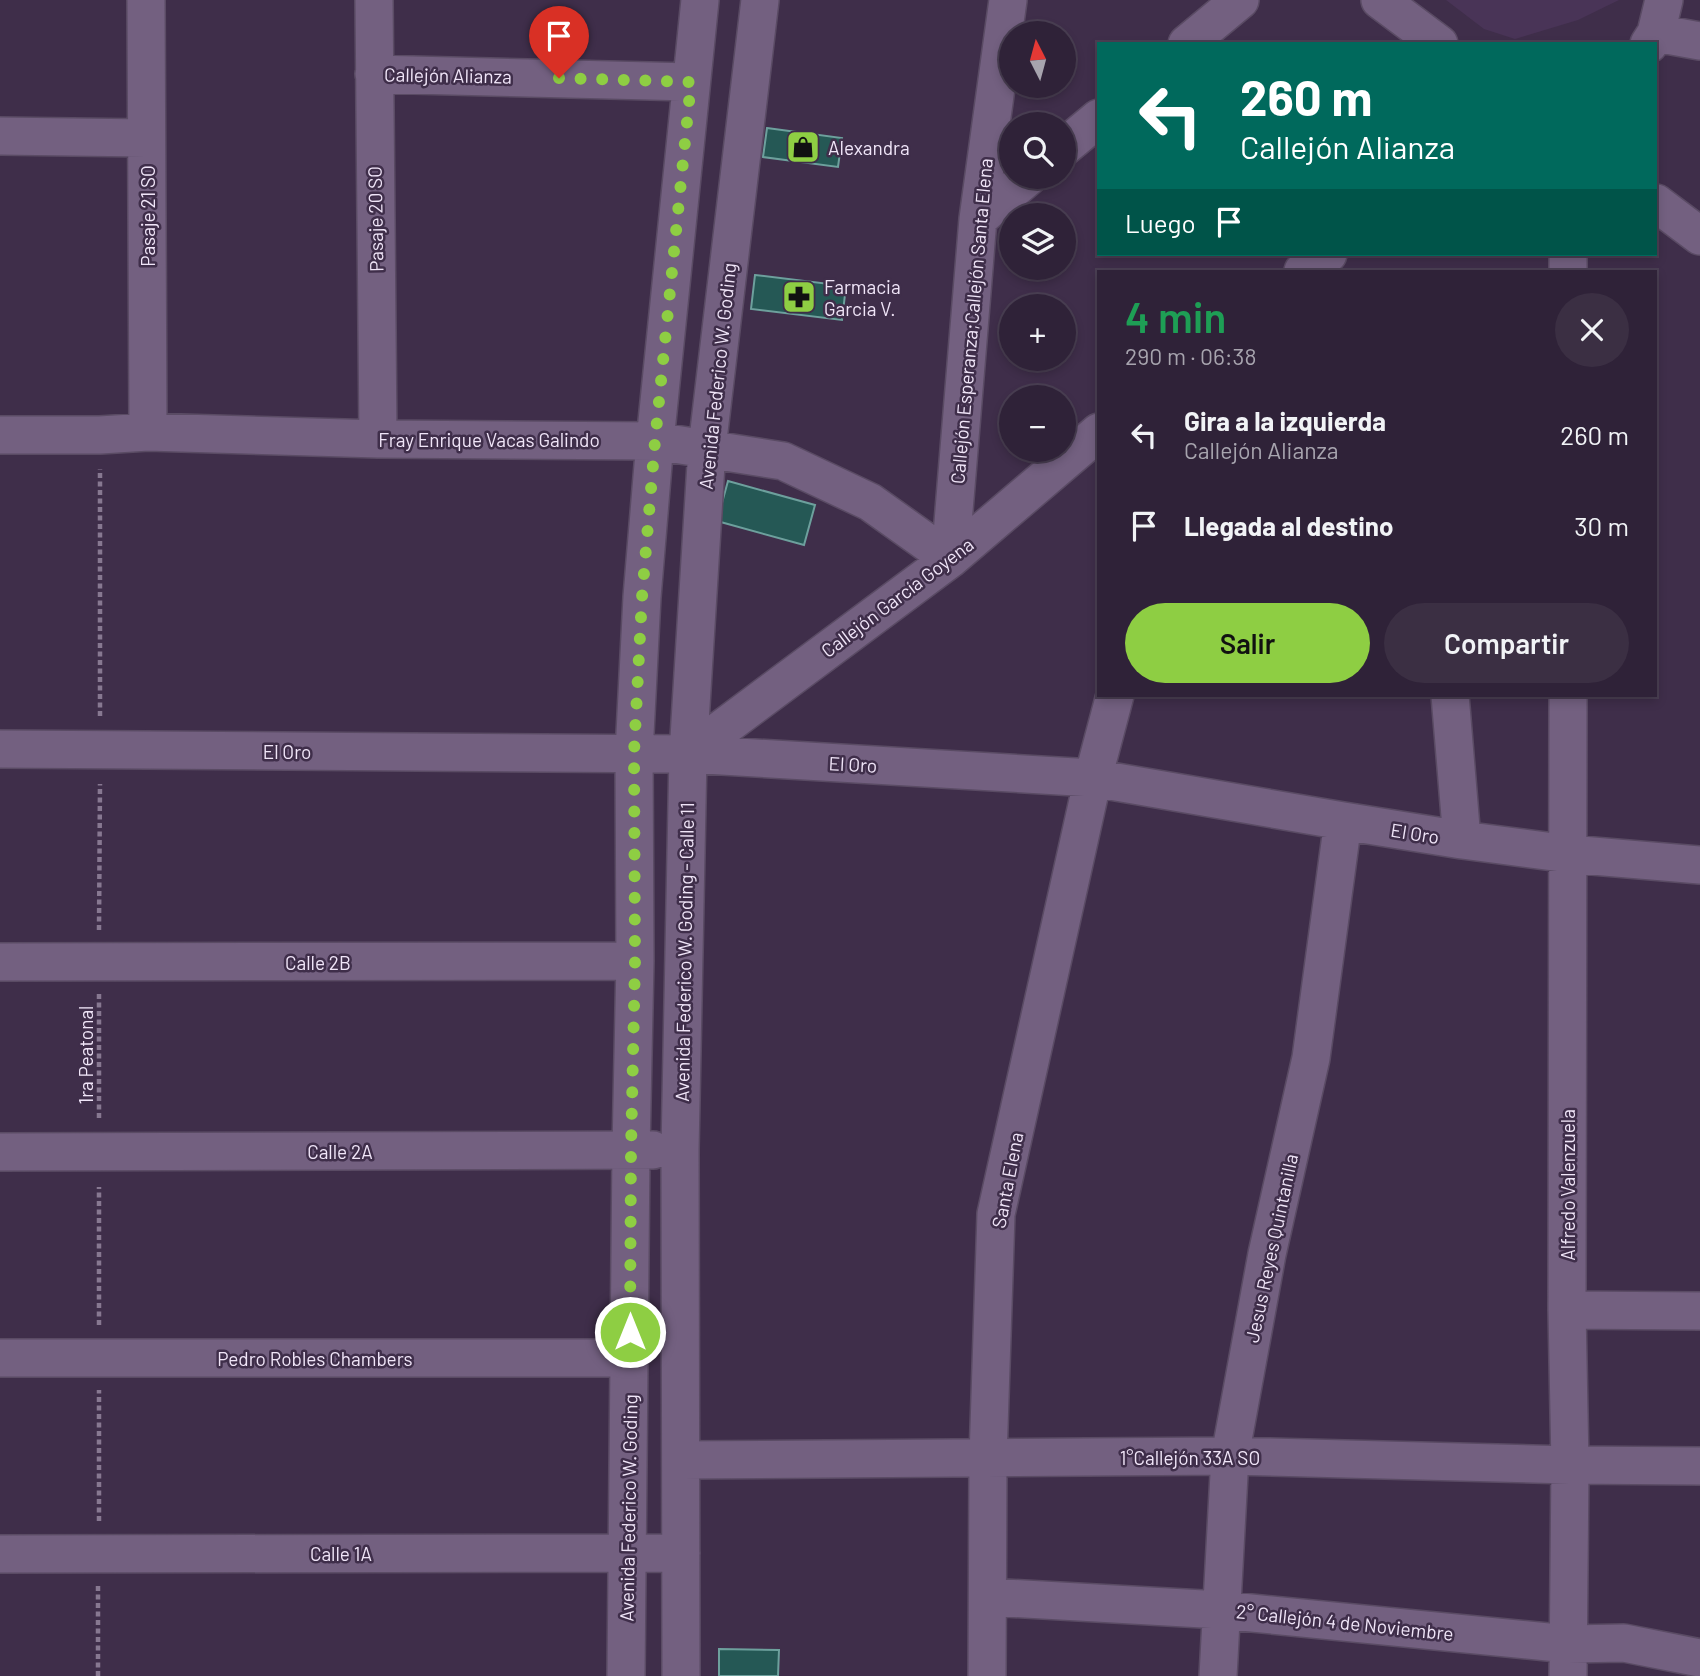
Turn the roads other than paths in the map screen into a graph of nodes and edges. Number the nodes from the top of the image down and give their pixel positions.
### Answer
1 (146, 0) edge
2 (374, 0) edge
3 (700, 0) edge
4 (760, 0) edge
5 (1008, 0) edge
6 (1240, 0) edge
7 (1380, 0) edge
8 (1656, 26) edge
9 (1700, 41) edge
10 (1189, 42) edge
11 (1436, 42) edge
12 (374, 74) junction
13 (691, 82) junction
14 (1097, 120) edge
15 (0, 135) edge
16 (1076, 137) edge
17 (146, 138) junction
18 (1014, 189) edge
19 (1657, 204) edge
20 (978, 219) junction
21 (1700, 236) edge
22 (1325, 256) edge
23 (1304, 270) edge
24 (148, 432) junction
25 (1097, 434) edge
26 (0, 435) edge
27 (377, 439) junction
28 (655, 441) junction
29 (708, 448) junction
30 (950, 559) junction
31 (1114, 697) edge
32 (1450, 697) edge
33 (1568, 697) edge
34 (0, 748) edge
35 (634, 753) junction
36 (688, 754) junction
37 (1093, 778) junction
38 (1343, 821) junction
39 (1462, 840) junction
40 (1569, 854) junction
41 (1700, 865) edge
42 (635, 961) junction
43 (0, 962) edge
44 (631, 1150) junction
45 (680, 1150) junction
46 (0, 1152) edge
47 (1567, 1310) junction
48 (1700, 1311) edge
49 (0, 1358) edge
50 (630, 1358) junction
51 (1230, 1456) junction
52 (988, 1458) junction
53 (681, 1460) junction
54 (1570, 1465) junction
55 (1700, 1466) edge
56 (627, 1553) junction
57 (681, 1553) junction
58 (0, 1554) edge
59 (988, 1597) junction
60 (1221, 1610) junction
61 (1700, 1658) edge
62 (1568, 1660) edge
63 (626, 1676) edge
64 (681, 1676) edge
65 (987, 1676) edge
66 (1218, 1676) edge

1 - 17 street, Pasaje 21 SO
2 - 12 street, Pasaje 20 SO
3 - 13 street, Avenida Federico W. Goding
4 - 29 street, Avenida Federico W. Goding
5 - 20 street, Callejón Esperanza;Callejón Santa Elena
6 - 10 street
7 - 11 street
8 - 9 street
12 - 13 street, Callejón Alianza
12 - 27 street, Pasaje 20 SO
13 - 28 street, Avenida Federico W. Goding
14 - 16 street
15 - 17 street
17 - 24 street, Pasaje 21 SO
18 - 20 street
19 - 21 street
20 - 30 street, Callejón Esperanza;Callejón Santa Elena
22 - 23 street
24 - 26 street, Fray Enrique Vacas Galindo
24 - 27 street, Fray Enrique Vacas Galindo
25 - 30 street, Callejón García Goyena
27 - 28 street, Fray Enrique Vacas Galindo
28 - 29 street, Fray Enrique Vacas Galindo
28 - 35 street, Avenida Federico W. Goding
29 - 30 street, Fray Enrique Vacas Galindo
29 - 36 street, Avenida Federico W. Goding
30 - 36 street, Callejón García Goyena
31 - 37 street, Santa Elena
32 - 39 street
33 - 40 street, Alfredo Valenzuela
34 - 35 street, El Oro
35 - 36 street, El Oro
35 - 42 street, Avenida Federico W. Goding
36 - 37 street, El Oro
36 - 45 street, Avenida Federico W. Goding - Calle 11
37 - 38 street, El Oro
37 - 52 street, Santa Elena
38 - 39 street, El Oro
38 - 51 street, Jesus Reyes Quintanilla
39 - 40 street, El Oro
40 - 41 street, El Oro
40 - 47 street, Alfredo Valenzuela
42 - 43 street, Calle 2B
42 - 44 street, Avenida Federico W. Goding
44 - 45 street, Calle 2A
44 - 46 street, Calle 2A
44 - 50 street, Avenida Federico W. Goding
45 - 53 street
47 - 48 street
47 - 54 street, Alfredo Valenzuela
49 - 50 street, Pedro Robles Chambers
50 - 56 street, Avenida Federico W. Goding
51 - 52 street, 1°Callejón 33A SO
51 - 54 street, 1°Callejón 33A SO
51 - 60 street, Jesus Reyes Quintanilla
52 - 53 street, 1°Callejón 33A SO
52 - 59 street, Santa Elena
53 - 57 street
54 - 55 street, 1°Callejón 33A SO
54 - 62 street, Alfredo Valenzuela
56 - 57 street, Calle 1A
56 - 58 street, Calle 1A
56 - 63 street, Avenida Federico W. Goding
57 - 64 street
59 - 60 street, 2° Callejón 4 de Noviembre
59 - 65 street, Santa Elena
60 - 62 street, 2° Callejón 4 de Noviembre
60 - 66 street, Jesus Reyes Quintanilla
61 - 62 street, 2° Callejón 4 de Noviembre

